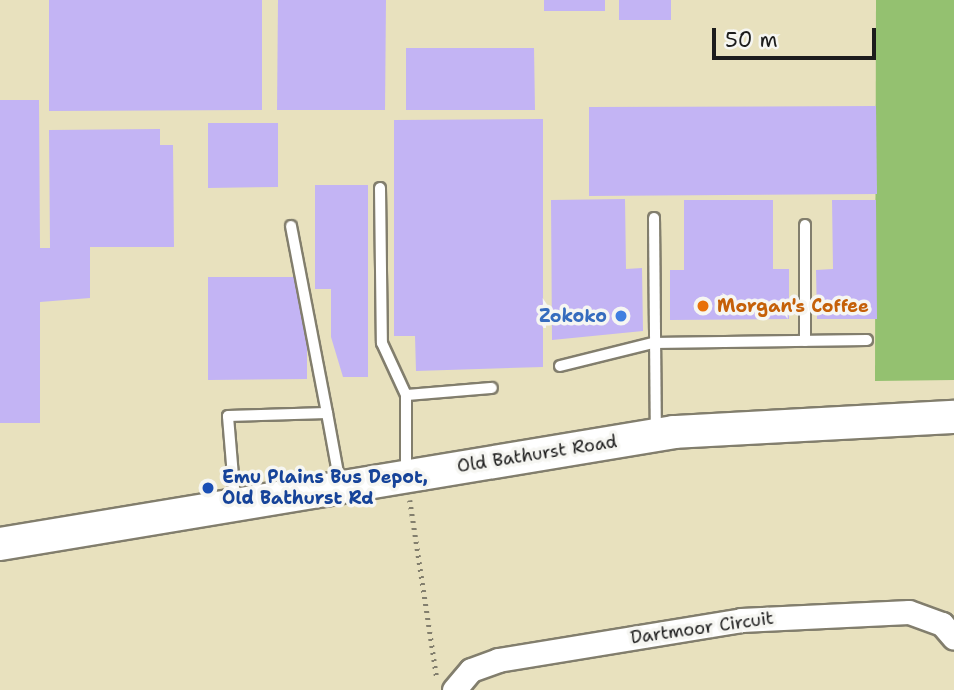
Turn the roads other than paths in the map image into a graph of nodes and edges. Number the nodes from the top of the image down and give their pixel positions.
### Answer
1 (380, 188) dead end
2 (654, 218) dead end
3 (805, 225) dead end
4 (291, 226) dead end
5 (867, 340) dead end
6 (805, 341) junction
7 (653, 343) junction
8 (560, 366) dead end
9 (492, 388) dead end
10 (406, 395) junction
11 (327, 412) junction
12 (954, 417) edge
13 (656, 435) junction
14 (406, 476) junction
15 (340, 487) junction
16 (235, 504) junction
17 (0, 544) edge
18 (954, 638) edge
19 (450, 688) edge

1 - 10 lane
2 - 7 lane
3 - 6 lane
4 - 11 lane
5 - 6 lane
6 - 7 lane
7 - 8 lane
7 - 13 lane
9 - 10 lane
10 - 14 lane
11 - 15 lane
11 - 16 lane
12 - 13 main road, Old Bathurst Road
13 - 14 main road, Old Bathurst Road
14 - 15 main road, Old Bathurst Road
15 - 16 main road, Old Bathurst Road
16 - 17 main road, Old Bathurst Road
18 - 19 street, Dartmoor Circuit

